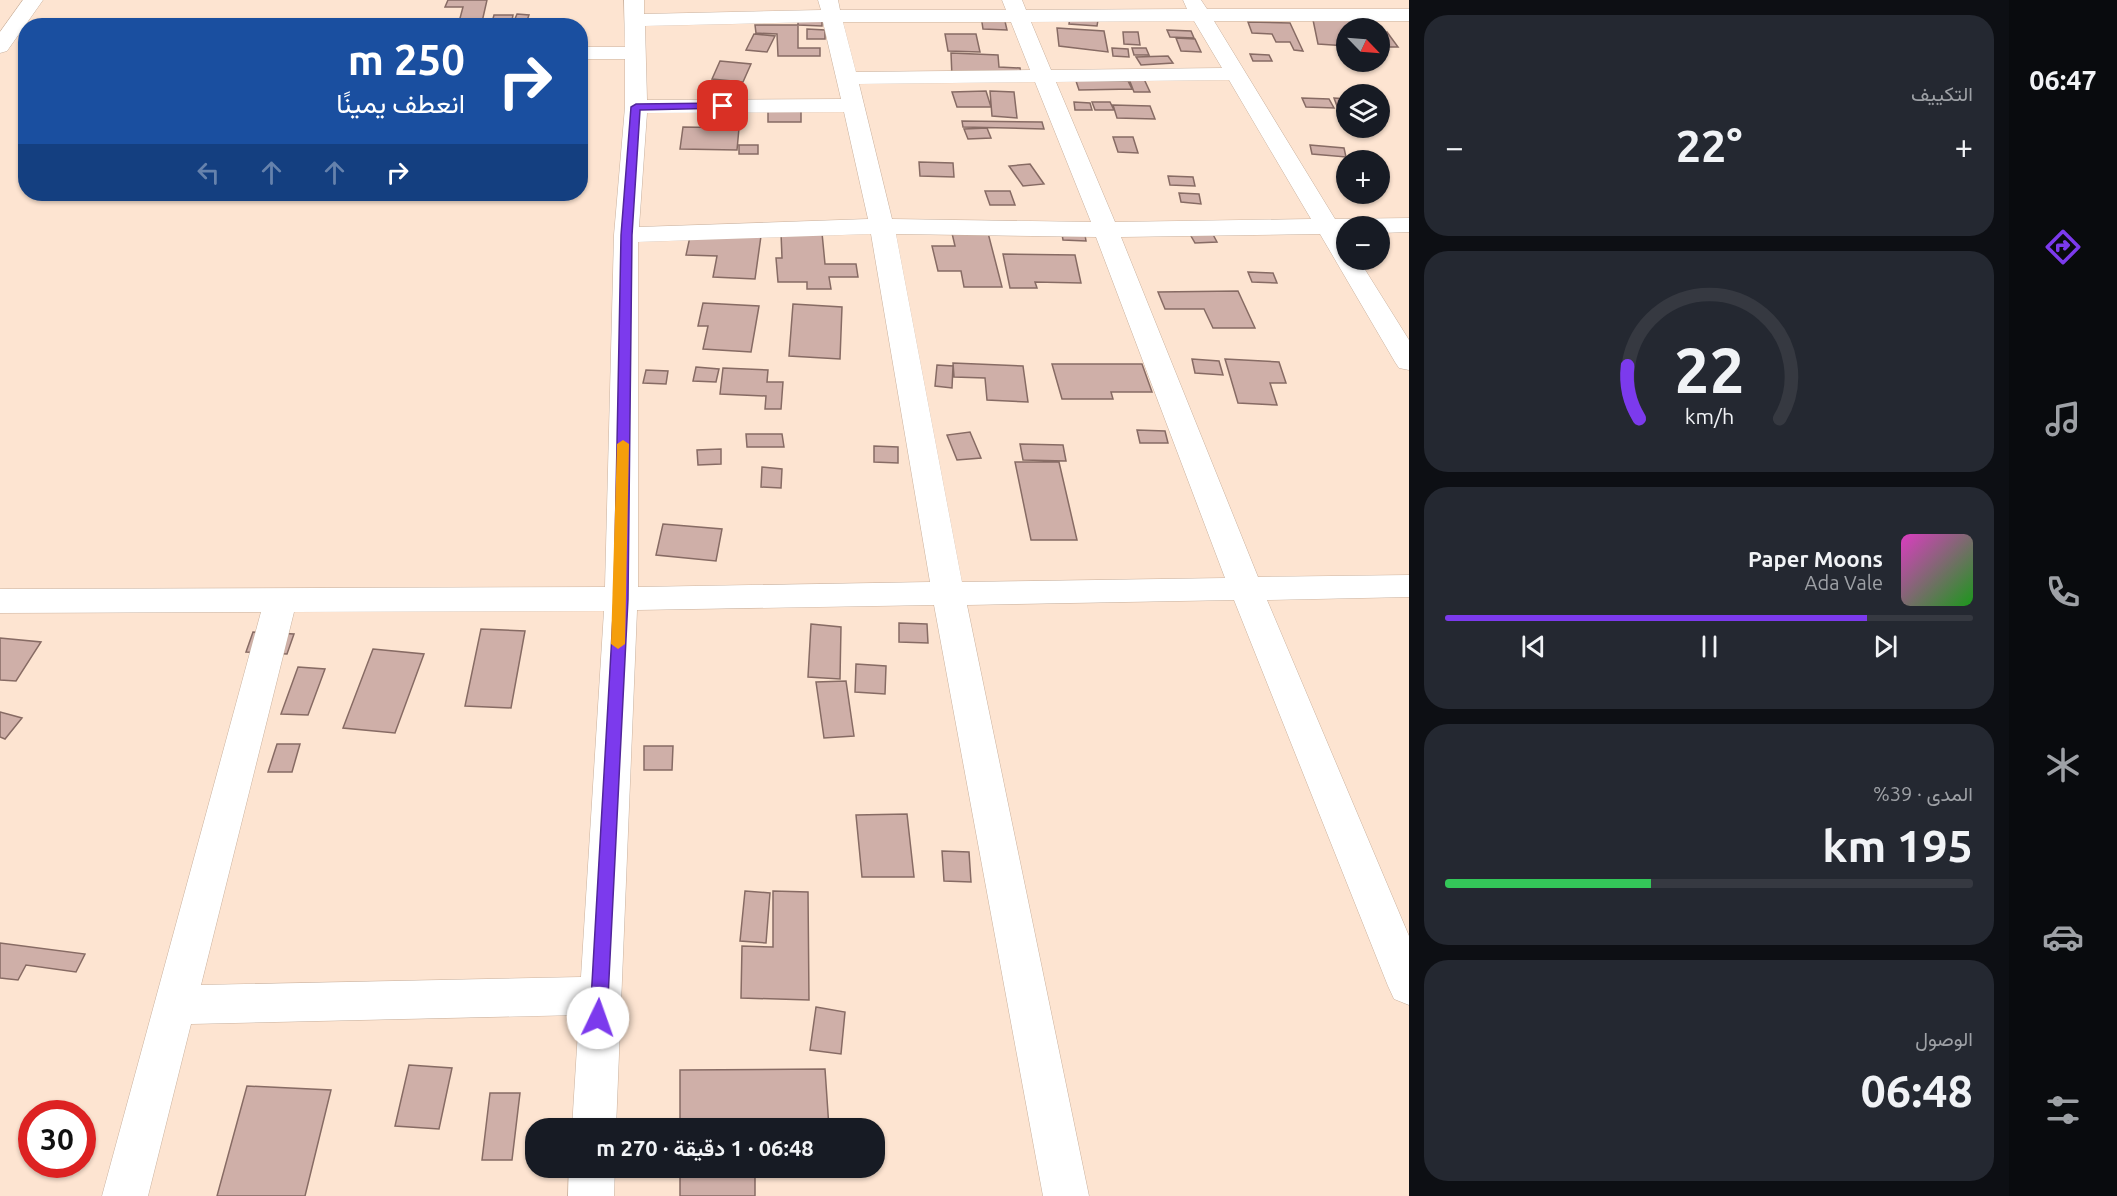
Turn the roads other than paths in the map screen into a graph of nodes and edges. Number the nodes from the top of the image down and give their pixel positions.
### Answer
1 (33, 0) edge
2 (830, 8) edge
3 (1016, 8) edge
4 (1196, 8) edge
5 (634, 10) edge
6 (1409, 15) edge
7 (23, 18) edge
8 (18, 28) edge
9 (6, 50) edge
10 (588, 53) edge
11 (634, 53) junction
12 (1236, 74) junction
13 (1044, 77) junction
14 (851, 91) junction
15 (636, 107) junction
16 (1326, 225) junction
17 (1409, 225) edge
18 (882, 226) junction
19 (1106, 230) junction
20 (627, 235) junction
21 (1336, 241) edge
22 (1354, 270) edge
23 (1409, 362) edge
24 (1409, 586) edge
25 (1246, 589) junction
26 (948, 594) junction
27 (281, 599) junction
28 (621, 599) junction
29 (0, 601) edge
30 (1409, 986) edge
31 (599, 996) junction
32 (176, 1005) junction
33 (594, 1118) edge
34 (592, 1178) edge
35 (125, 1196) edge
36 (591, 1196) edge
37 (1066, 1196) edge

1 - 7 street
2 - 3 street
2 - 5 street
2 - 14 street
3 - 4 street
3 - 13 street
4 - 6 street
4 - 12 street
5 - 11 street
8 - 9 street
10 - 11 street
11 - 15 street
12 - 13 street
12 - 16 street
13 - 14 street
13 - 19 street
14 - 15 street
14 - 18 street
15 - 20 street
16 - 17 street
16 - 19 street
16 - 21 street
18 - 19 street
18 - 20 street
18 - 26 street
19 - 25 street
20 - 28 street
22 - 23 street
24 - 25 street
25 - 26 street
25 - 30 street
26 - 28 street
26 - 37 street
27 - 28 street
27 - 29 street
27 - 32 street
28 - 31 street
31 - 32 street
31 - 33 street
32 - 35 street
34 - 36 street

